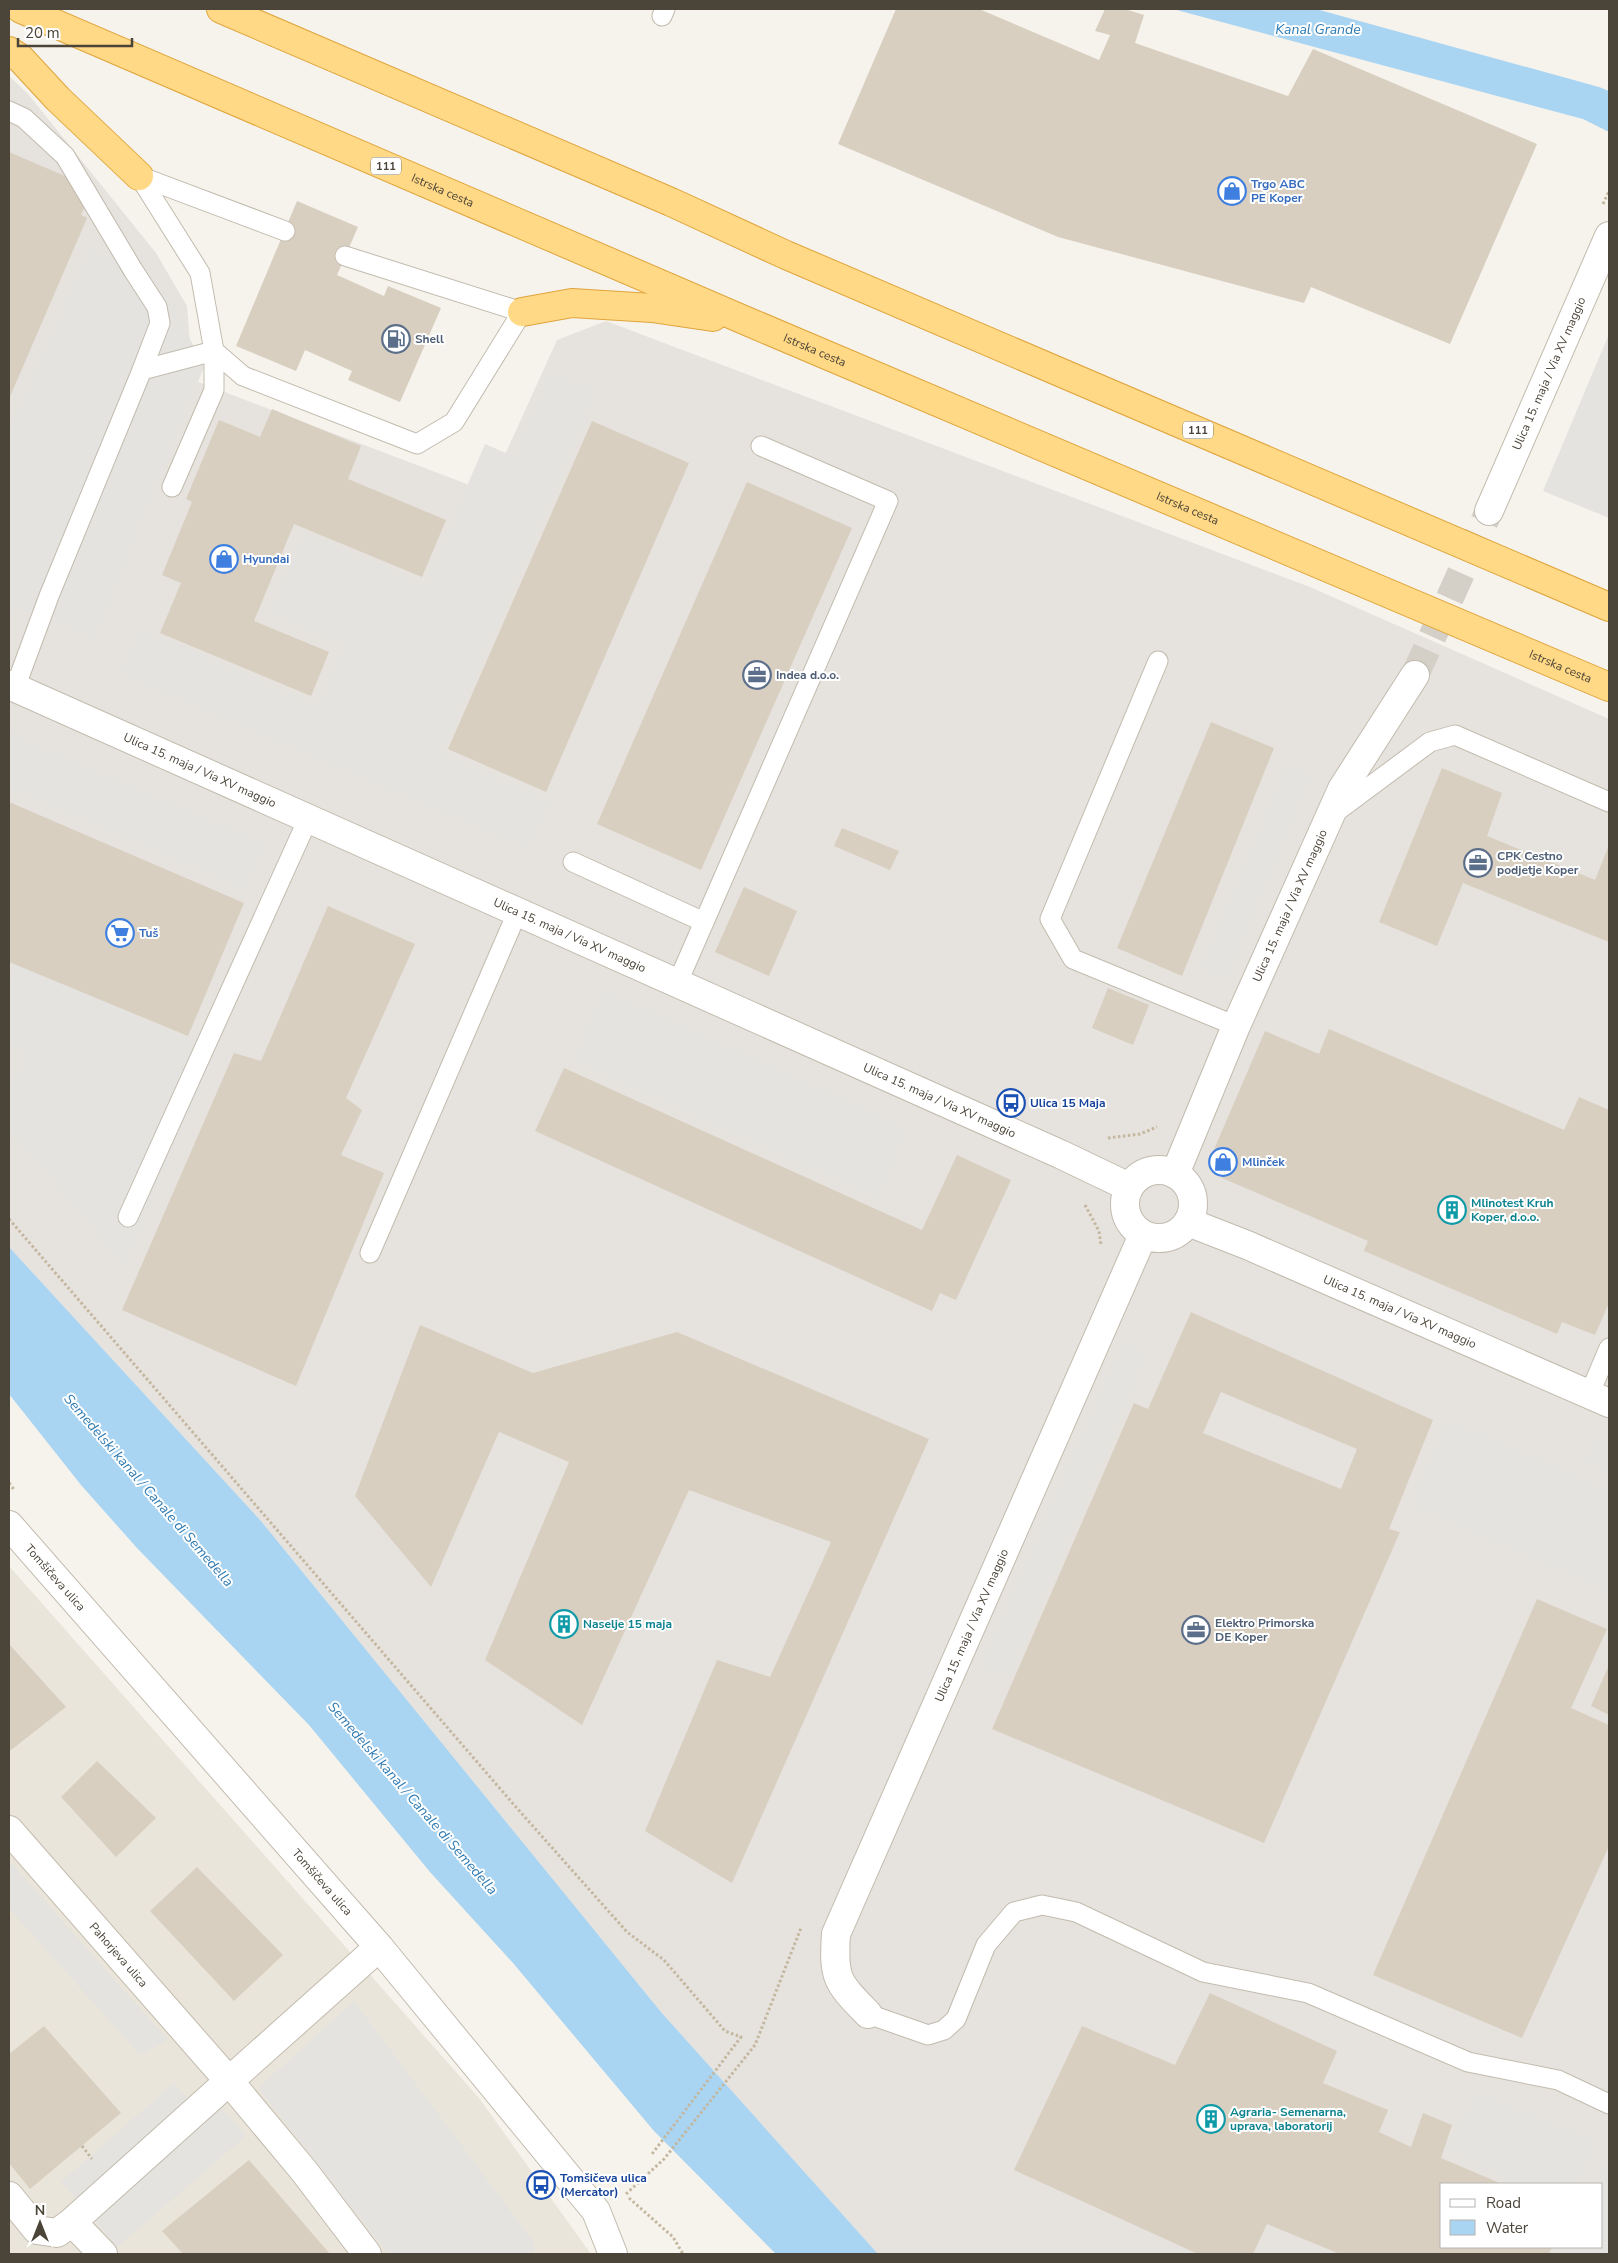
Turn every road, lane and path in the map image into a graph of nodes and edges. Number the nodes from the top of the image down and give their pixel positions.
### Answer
1 (21, 9) edge
2 (223, 9) edge
3 (9, 50) edge
4 (9, 111) edge
5 (139, 176) junction
6 (286, 231) dead end
7 (1609, 236) edge
8 (345, 256) dead end
9 (522, 312) junction
10 (751, 323) junction
11 (214, 351) junction
12 (142, 370) junction
13 (761, 446) dead end
14 (172, 487) dead end
15 (1488, 511) tunnel mouth
16 (1609, 607) edge
17 (1158, 661) dead end
18 (1415, 676) tunnel mouth
19 (12, 687) edge
20 (1609, 688) edge
21 (1609, 802) edge
22 (1330, 816) junction
23 (308, 819) junction
24 (573, 862) dead end
25 (517, 913) junction
26 (704, 922) junction
27 (677, 984) junction
28 (1236, 1026) junction
29 (1175, 1174) junction
30 (1129, 1187) junction
31 (128, 1217) dead end
32 (9, 1219) edge
33 (1188, 1222) junction
34 (1143, 1234) junction
35 (370, 1253) dead end
36 (1609, 1348) edge
37 (1599, 1399) edge
38 (9, 1525) edge
39 (9, 1830) edge
40 (379, 1947) junction
41 (868, 2014) joint
42 (755, 2045) dead end
43 (229, 2081) junction
44 (1609, 2104) edge
45 (652, 2154) dead end
46 (9, 2196) edge
47 (72, 2222) junction
48 (92, 2251) edge
49 (367, 2254) edge
50 (613, 2254) edge
51 (684, 2254) edge

1 - 10 highway, Istrska cesta / 111
2 - 16 highway, 111
3 - 5 highway
4 - 12 lane
5 - 6 lane
5 - 11 lane
7 - 15 street, Ulica 15. maja / Via XV maggio
8 - 9 lane
9 - 10 highway
9 - 11 lane
10 - 20 highway, Istrska cesta / 111
11 - 12 lane
11 - 14 lane
12 - 19 lane
13 - 26 lane
17 - 28 lane
18 - 22 street, Ulica 15. maja / Via XV maggio
19 - 23 street, Ulica 15. maja / Via XV maggio
21 - 22 lane
22 - 28 street, Ulica 15. maja / Via XV maggio
23 - 25 street, Ulica 15. maja / Via XV maggio
23 - 31 lane
24 - 26 lane
25 - 27 street, Ulica 15. maja / Via XV maggio
25 - 35 lane
26 - 27 lane
27 - 30 street, Ulica 15. maja / Via XV maggio
28 - 29 street, Ulica 15. maja / Via XV maggio
29 - 30 street
29 - 33 street
30 - 34 street
32 - 45 path
33 - 34 street
33 - 37 street, Ulica 15. maja / Via XV maggio
34 - 41 street, Ulica 15. maja / Via XV maggio
36 - 37 lane
38 - 40 street, Tomšičeva ulica
39 - 43 street, Pahorjeva ulica
40 - 43 street
40 - 50 street, Tomšičeva ulica
41 - 44 lane
42 - 51 path
43 - 47 street
43 - 49 street, Pahorjeva ulica
46 - 47 street
47 - 48 street

